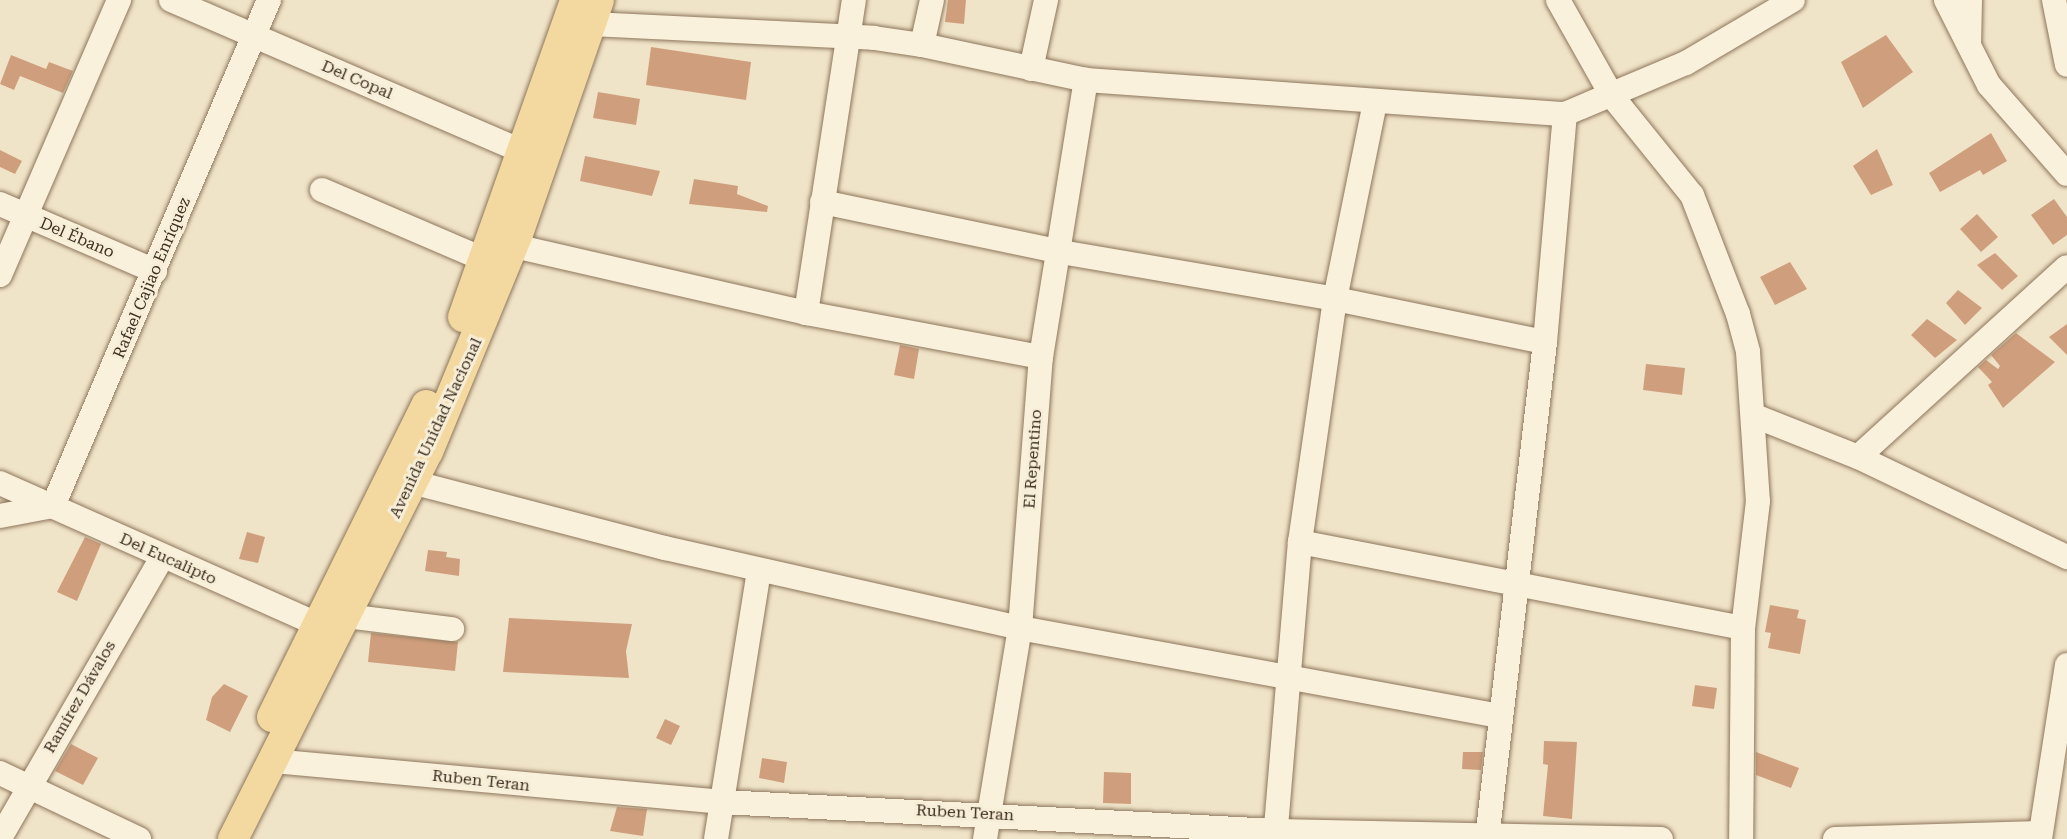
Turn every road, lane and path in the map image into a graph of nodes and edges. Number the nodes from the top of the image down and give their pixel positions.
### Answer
1 (119, 0) edge
2 (171, 0) edge
3 (269, 0) edge
4 (854, 0) edge
5 (932, 0) edge
6 (1047, 0) edge
7 (1558, 0) edge
8 (1793, 0) edge
9 (1946, 0) edge
10 (1970, 0) edge
11 (2054, 0) edge
12 (588, 8) edge
13 (256, 37) junction
14 (846, 37) junction
15 (922, 45) junction
16 (1969, 51) junction
17 (2067, 65) edge
18 (1031, 69) junction
19 (1086, 80) junction
20 (1611, 96) junction
21 (1376, 103) junction
22 (1565, 114) junction
23 (534, 156) junction
24 (2067, 174) edge
25 (322, 190) dead end
26 (822, 202) junction
27 (0, 204) edge
28 (26, 216) junction
29 (514, 246) junction
30 (1061, 252) junction
31 (485, 260) junction
32 (2067, 267) edge
33 (155, 271) junction
34 (0, 275) edge
35 (1335, 299) junction
36 (806, 313) junction
37 (1545, 342) junction
38 (1041, 357) junction
39 (1755, 416) junction
40 (1858, 457) junction
41 (403, 480) junction
42 (0, 483) edge
43 (53, 506) junction
44 (0, 516) edge
45 (1300, 542) junction
46 (162, 557) junction
47 (2067, 557) edge
48 (759, 571) junction
49 (1515, 581) junction
50 (333, 625) junction
51 (1020, 628) junction
52 (1743, 628) junction
53 (452, 629) dead end
54 (2067, 664) edge
55 (1288, 678) junction
56 (1498, 716) junction
57 (272, 761) junction
58 (0, 773) edge
59 (28, 787) junction
60 (722, 802) junction
61 (989, 814) junction
62 (1276, 835) edge
63 (1487, 836) edge
64 (2040, 836) edge
65 (0, 838) edge
66 (139, 839) edge
67 (213, 839) edge
68 (233, 839) edge
69 (716, 839) edge
70 (985, 839) edge
71 (1660, 839) edge
72 (1741, 839) edge
73 (1835, 839) edge

1 - 28 street
2 - 13 street, Del Copal
3 - 13 street, Rafael Cajiao Enríquez
4 - 14 street
5 - 15 street
6 - 18 street
7 - 20 street
8 - 20 street
9 - 16 street
10 - 16 street
11 - 17 street
12 - 14 street
12 - 23 main road, Avenida Unidad Nacional
13 - 23 street, Del Copal
13 - 33 street, Rafael Cajiao Enríquez
14 - 15 street
14 - 26 street
15 - 18 street
16 - 24 street
18 - 19 street
19 - 21 street
19 - 30 street, El Repentino
20 - 22 street
20 - 39 street
21 - 22 street
21 - 35 street
22 - 37 street
23 - 29 main road, Avenida Unidad Nacional
23 - 31 main road, Avenida Unidad Nacional
25 - 31 street
26 - 30 street
26 - 36 street
27 - 28 street, Del Ébano
28 - 33 street, Del Ébano
28 - 34 street
29 - 36 street
29 - 41 main road, Avenida Unidad Nacional
30 - 35 street
30 - 38 street, El Repentino
31 - 41 main road, Avenida Unidad Nacional
32 - 40 street
33 - 43 street, Rafael Cajiao Enríquez
35 - 37 street
35 - 45 street
36 - 38 street
37 - 49 street
38 - 51 street, El Repentino
39 - 40 street
39 - 52 street
40 - 47 street
41 - 48 street
41 - 50 main road, Avenida Unidad Nacional
42 - 43 street, Del Eucalipto
43 - 44 street
43 - 46 street, Del Eucalipto
45 - 49 street
45 - 55 street
46 - 50 street, Del Eucalipto
46 - 59 street, Ramírez Dávalos
48 - 51 street
48 - 60 street
49 - 52 street
49 - 56 street
50 - 53 street, Del Eucalipto
50 - 57 main road, Avenida Unidad Nacional
50 - 67 main road, Avenida Unidad Nacional
51 - 55 street
51 - 61 street, El Repentino
52 - 72 street
54 - 64 street
55 - 56 street
55 - 62 street
56 - 63 street
57 - 60 street, Ruben Teran
57 - 68 main road, Avenida Unidad Nacional
58 - 59 street
59 - 65 street, Ramírez Dávalos
59 - 66 street
60 - 61 street, Ruben Teran
60 - 69 street
61 - 62 street, Ruben Teran
61 - 70 street, El Repentino
62 - 63 street, Ruben Teran
63 - 71 street, Ruben Teran
64 - 73 street

